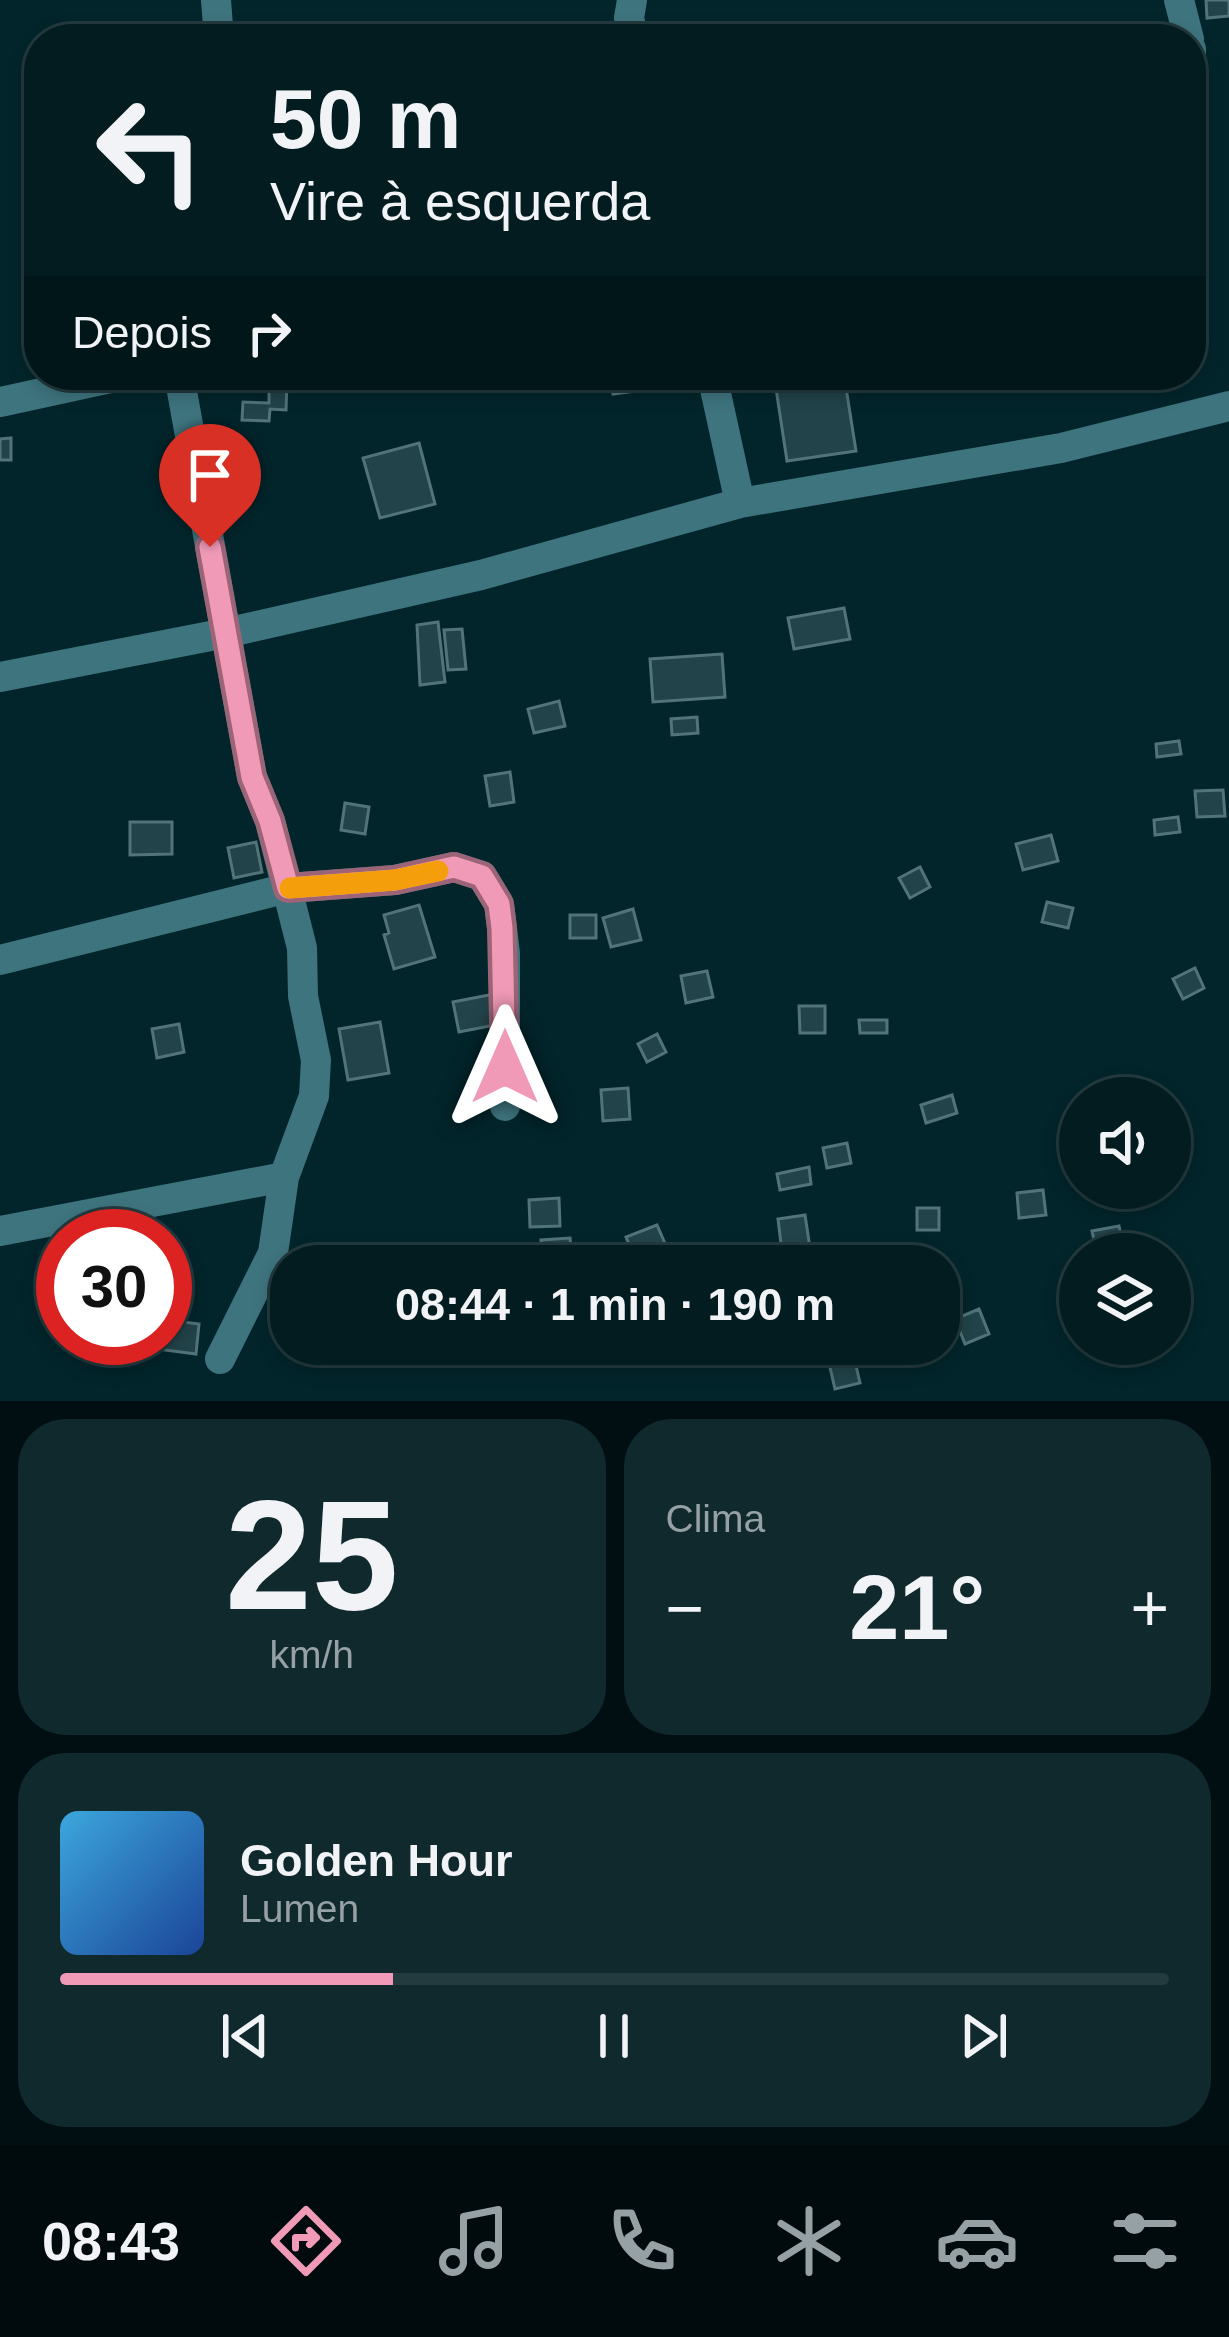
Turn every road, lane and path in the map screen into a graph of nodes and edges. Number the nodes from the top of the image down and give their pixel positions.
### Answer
1 (55, 390) edge
2 (182, 390) edge
3 (715, 390) edge
4 (0, 402) edge
5 (1229, 406) edge
6 (740, 503) junction
7 (226, 633) junction
8 (0, 677) edge
9 (288, 888) junction
10 (0, 960) edge
11 (505, 1106) dead end
12 (284, 1177) junction
13 (0, 1231) edge
14 (220, 1359) dead end

1 - 4 street
2 - 7 street
3 - 6 street
5 - 6 street
6 - 7 street
7 - 8 street
7 - 9 street
9 - 10 street
9 - 11 street
9 - 12 street
12 - 13 street
12 - 14 street

